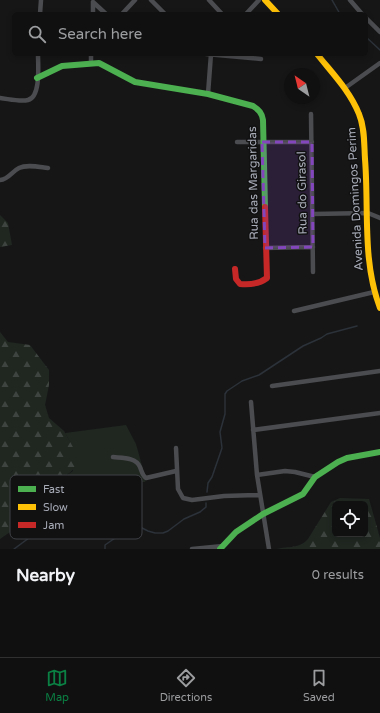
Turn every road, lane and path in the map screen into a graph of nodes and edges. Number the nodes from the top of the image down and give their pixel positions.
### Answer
1 (41, 0) edge
2 (136, 0) edge
3 (151, 0) edge
4 (209, 0) edge
5 (260, 0) edge
6 (265, 0) edge
7 (350, 0) edge
8 (93, 1) edge
9 (40, 12) edge
10 (93, 12) edge
11 (104, 12) edge
12 (124, 12) edge
13 (163, 12) edge
14 (220, 12) edge
15 (248, 12) edge
16 (276, 12) edge
17 (360, 12) edge
18 (368, 20) edge
19 (380, 32) edge
20 (38, 56) edge
21 (91, 56) edge
22 (211, 56) edge
23 (231, 56) edge
24 (319, 56) edge
25 (261, 59) dead end
26 (91, 63) junction
27 (380, 63) edge
28 (38, 78) junction
29 (345, 88) junction
30 (208, 94) junction
31 (0, 98) edge
32 (311, 114) dead end
33 (237, 142) dead end
34 (262, 142) junction
35 (312, 142) junction
36 (48, 168) dead end
37 (0, 180) edge
38 (313, 214) junction
39 (368, 214) junction
40 (380, 218) edge
41 (313, 247) junction
42 (265, 248) junction
43 (235, 269) dead end
44 (313, 272) dead end
45 (374, 292) junction
46 (380, 308) edge
47 (294, 310) dead end
48 (380, 371) edge
49 (272, 386) dead end
50 (251, 402) dead end
51 (380, 413) edge
52 (253, 430) junction
53 (176, 448) dead end
54 (380, 452) edge
55 (113, 457) dead end
56 (176, 471) junction
57 (257, 475) junction
58 (315, 477) junction
59 (260, 495) junction
60 (263, 514) junction
61 (222, 547) edge
62 (192, 549) edge
63 (269, 549) edge

1 - 9 street
2 - 12 street
3 - 13 street
4 - 14 street
5 - 15 street
6 - 16 street
7 - 17 street
8 - 10 street
8 - 11 street
18 - 19 street
20 - 28 street
21 - 26 street
22 - 30 street
23 - 25 street
24 - 29 street, Avenida Domingos Perim
26 - 28 street, Rua das Margaridas
26 - 30 street, Rua das Margaridas
27 - 29 street
28 - 31 street
29 - 39 street, Avenida Domingos Perim
30 - 34 street, Rua das Margaridas
32 - 35 street, Rua do Girasol
33 - 34 street
34 - 35 street
34 - 42 street, Rua das Margaridas
35 - 38 street, Rua do Girasol
36 - 37 street
38 - 39 street
38 - 41 street, Rua do Girasol
39 - 40 street
39 - 45 street, Avenida Domingos Perim
41 - 42 street
41 - 44 street, Rua do Girasol
42 - 43 street, Rua das Margaridas
45 - 46 street, Avenida Domingos Perim
45 - 47 street
48 - 49 street
50 - 52 street
51 - 52 street
52 - 57 street
53 - 56 street
54 - 58 street
55 - 56 street
56 - 59 street
57 - 58 street
57 - 59 street
58 - 60 street
59 - 60 street
60 - 61 street
60 - 63 street
61 - 62 street

